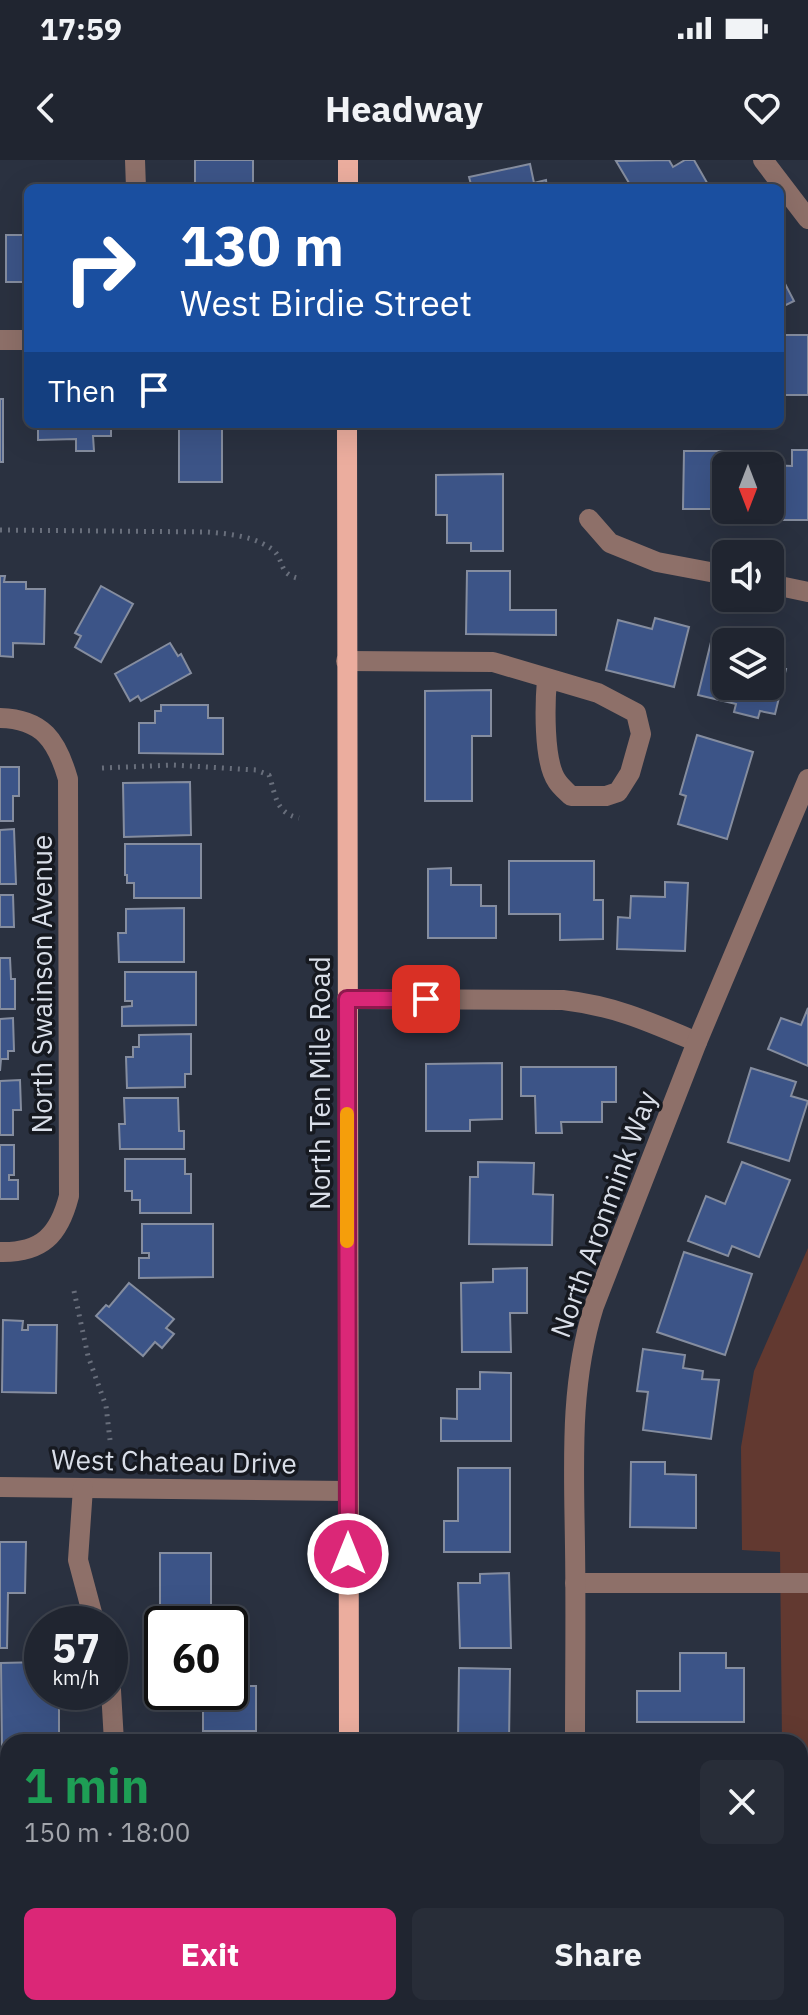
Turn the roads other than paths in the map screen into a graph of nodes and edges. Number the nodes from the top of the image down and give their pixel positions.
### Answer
1 (135, 160) edge
2 (348, 160) edge
3 (763, 160) edge
4 (136, 184) edge
5 (348, 184) edge
6 (781, 184) edge
7 (784, 188) edge
8 (808, 219) edge
9 (0, 340) edge
10 (24, 340) edge
11 (347, 428) edge
12 (589, 519) dead end
13 (712, 572) edge
14 (784, 587) edge
15 (808, 592) edge
16 (346, 661) junction
17 (547, 679) junction
18 (0, 718) edge
19 (808, 779) edge
20 (347, 999) junction
21 (697, 1042) junction
22 (0, 1252) edge
23 (0, 1487) edge
24 (83, 1488) junction
25 (348, 1491) junction
26 (575, 1583) junction
27 (808, 1583) edge
28 (90, 1606) edge
29 (112, 1710) edge
30 (114, 1734) edge
31 (349, 1734) edge
32 (575, 1734) edge

1 - 4 street
2 - 5 main road
3 - 6 street
7 - 8 street
9 - 10 street
11 - 16 main road, North Ten Mile Road
12 - 13 street
14 - 15 street
16 - 17 street
16 - 20 main road, North Ten Mile Road
17 - 17 street
18 - 22 street, North Swainson Avenue
19 - 21 street, North Aronmink Way
20 - 21 street
20 - 25 main road, North Ten Mile Road
21 - 26 street, North Aronmink Way
23 - 24 street, West Chateau Drive
24 - 25 street, West Chateau Drive
24 - 28 street
25 - 31 main road, North Ten Mile Road
26 - 27 street
26 - 32 street, North Aronmink Way
29 - 30 street

